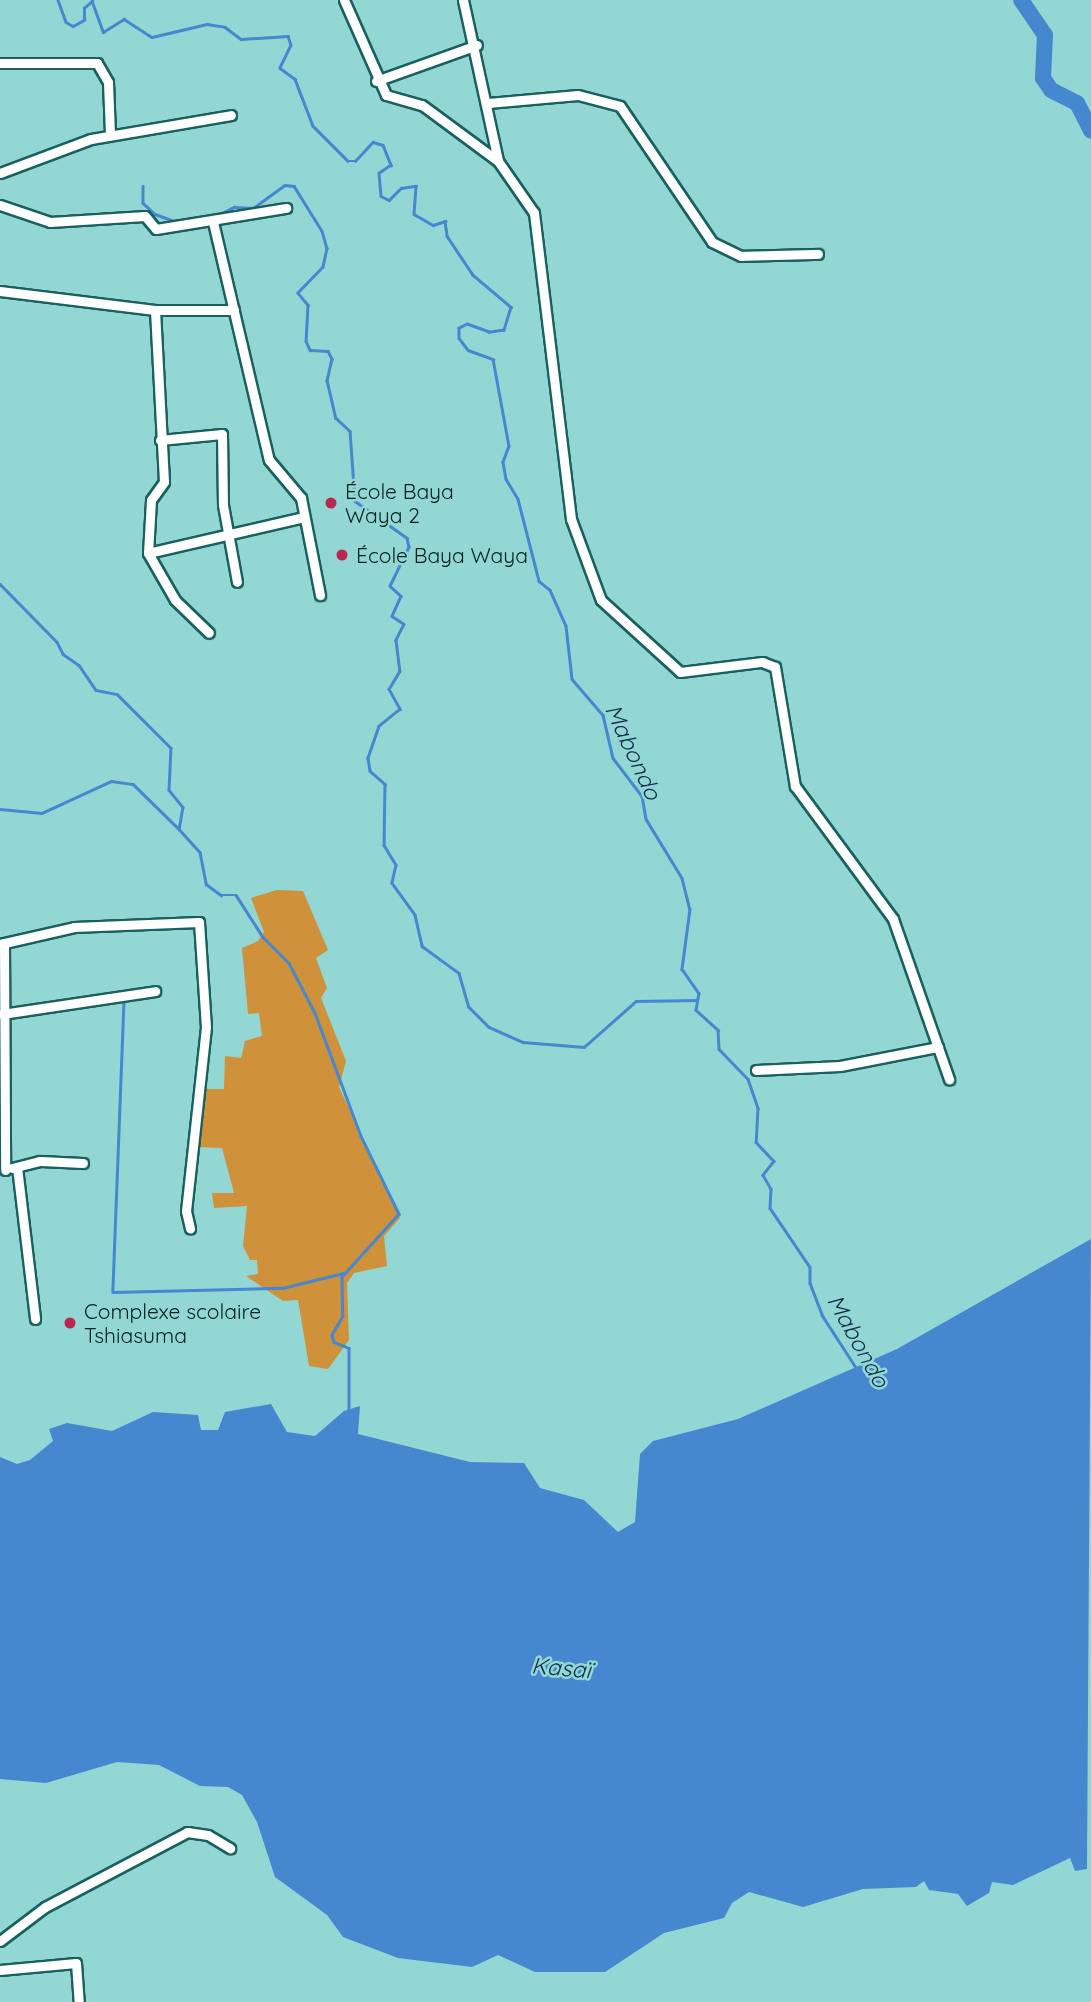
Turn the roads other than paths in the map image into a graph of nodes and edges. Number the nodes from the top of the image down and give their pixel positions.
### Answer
1 (344, 0) edge
2 (463, 0) edge
3 (477, 45) junction
4 (0, 63) edge
5 (376, 81) junction
6 (488, 103) junction
7 (231, 115) dead end
8 (110, 135) junction
9 (498, 161) junction
10 (0, 173) edge
11 (0, 205) edge
12 (286, 208) dead end
13 (213, 222) junction
14 (818, 254) dead end
15 (0, 291) edge
16 (155, 310) junction
17 (234, 310) junction
18 (160, 440) junction
19 (304, 517) junction
20 (232, 537) junction
21 (148, 553) junction
22 (237, 582) dead end
23 (320, 595) dead end
24 (209, 634) dead end
25 (2, 943) edge
26 (155, 991) dead end
27 (3, 1014) edge
28 (938, 1047) junction
29 (756, 1070) dead end
30 (949, 1079) dead end
31 (83, 1163) dead end
32 (17, 1167) junction
33 (3, 1170) edge
34 (190, 1229) dead end
35 (35, 1319) dead end
36 (230, 1848) dead end
37 (0, 1941) edge
38 (0, 1970) edge
39 (79, 2002) edge

1 - 5 street
2 - 3 street
3 - 5 street
3 - 6 street
4 - 8 street
5 - 9 street
6 - 9 street
6 - 14 street
7 - 8 street
8 - 10 street
9 - 28 street
11 - 13 street
12 - 13 street
13 - 17 street
15 - 16 street
16 - 17 street
16 - 18 street
17 - 19 street
18 - 20 street
18 - 21 street
19 - 20 street
19 - 23 street
20 - 21 street
20 - 22 street
21 - 24 street
25 - 27 street
25 - 34 street
26 - 27 street
27 - 33 street
28 - 29 street
28 - 30 street
31 - 32 street
32 - 33 street
32 - 35 street
36 - 37 street
38 - 39 street

